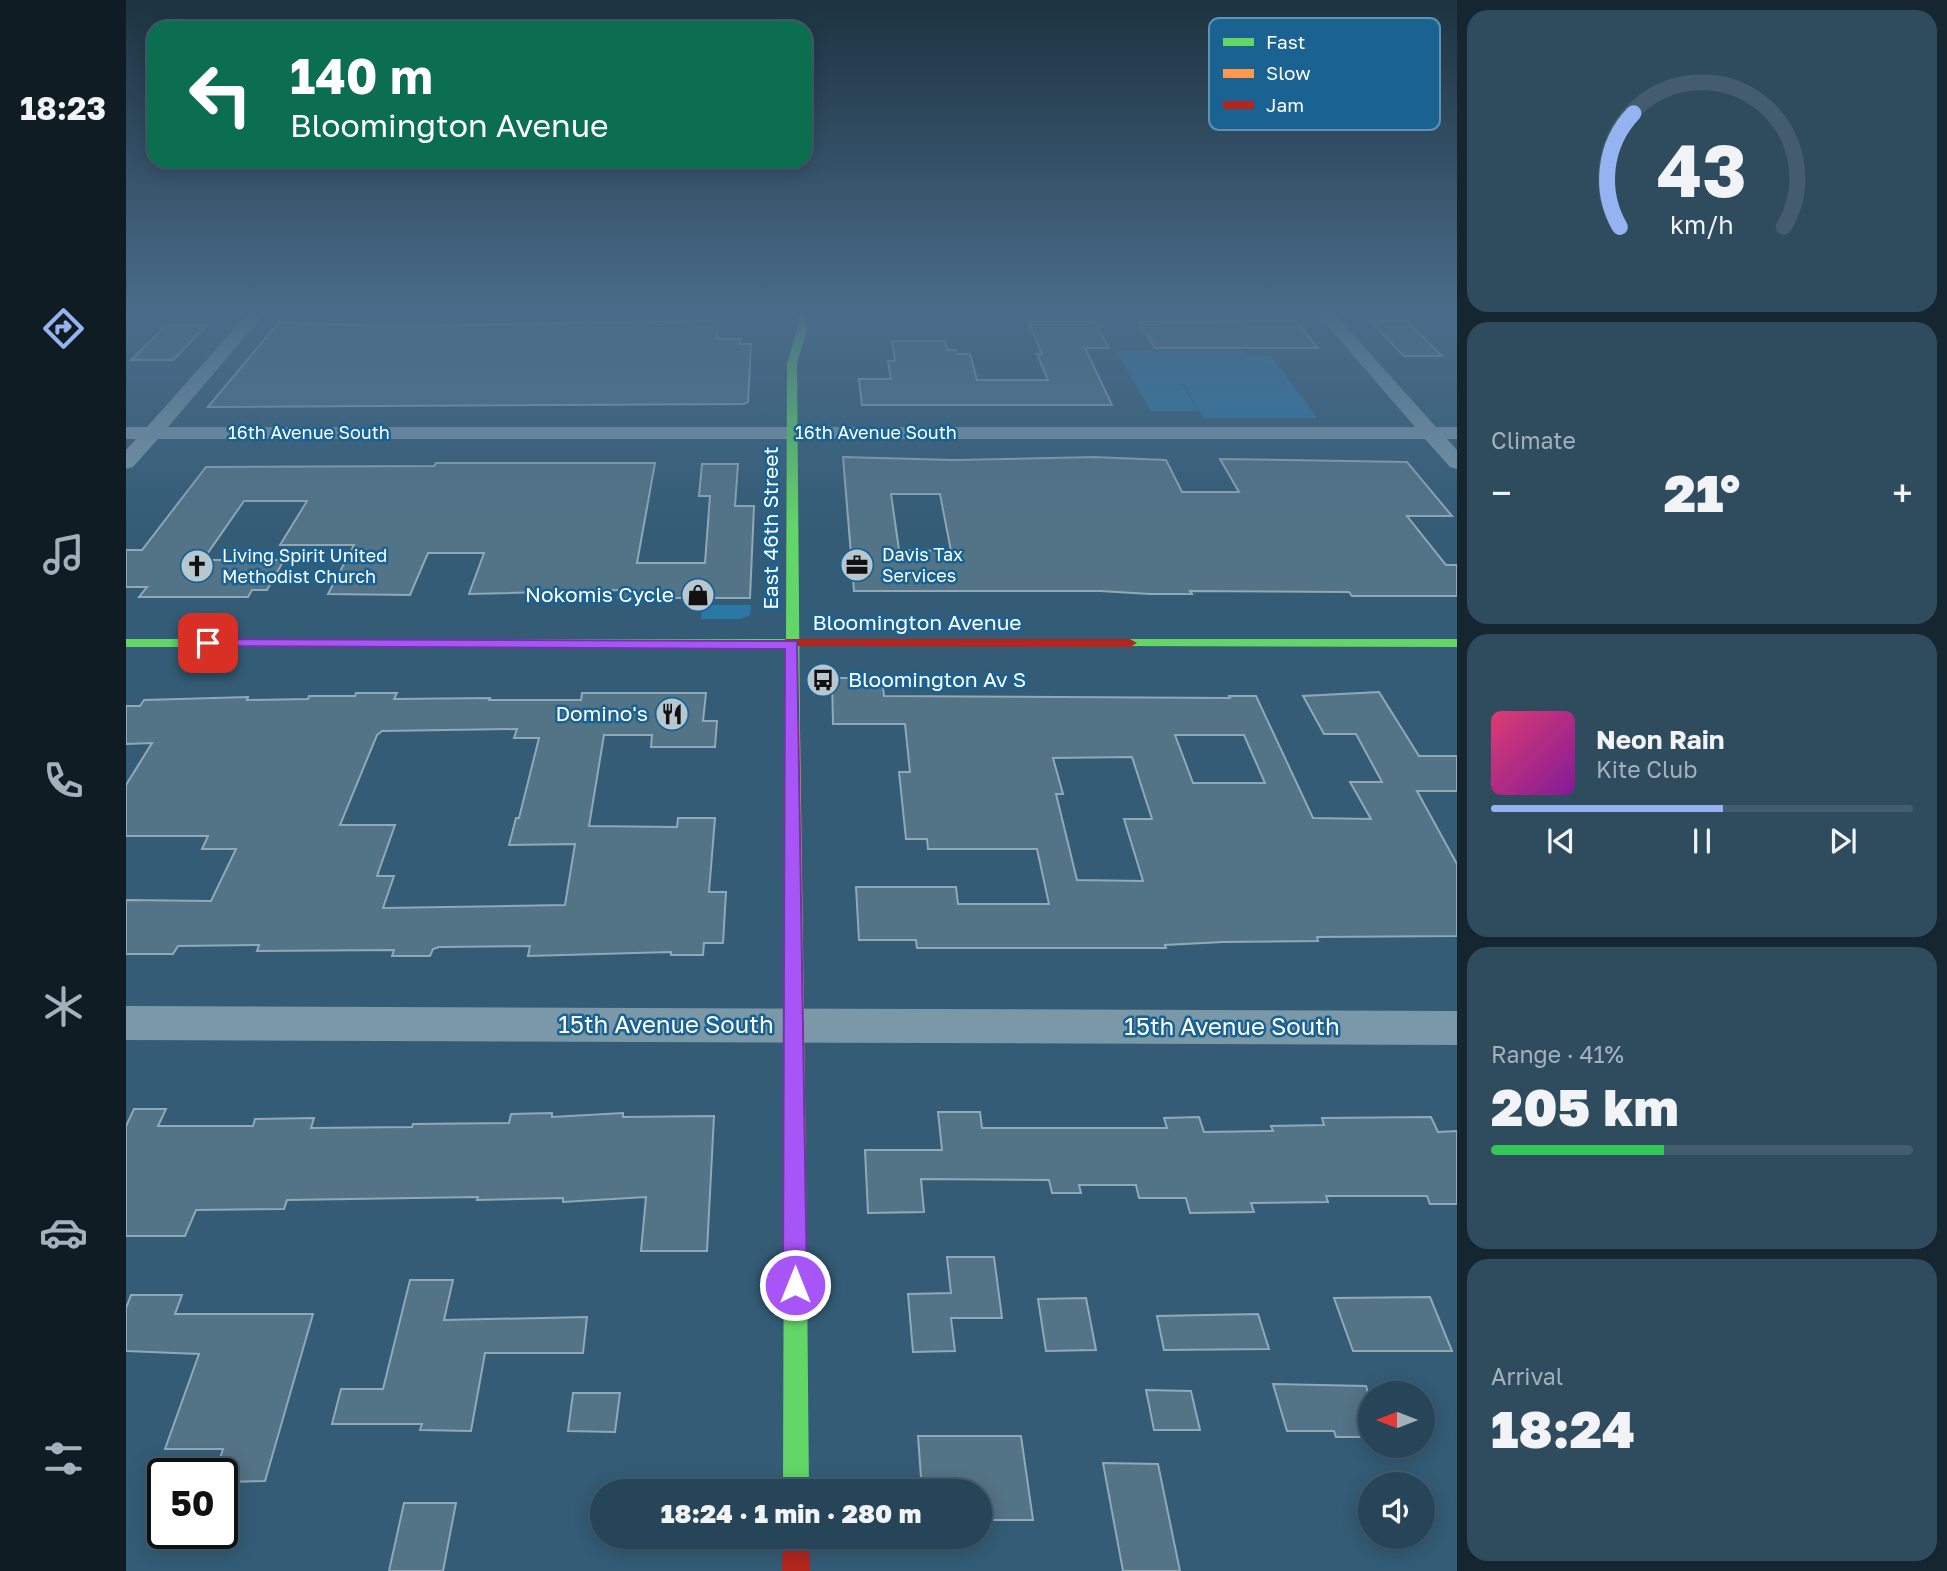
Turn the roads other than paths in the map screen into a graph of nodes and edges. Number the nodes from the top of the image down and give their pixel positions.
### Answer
1 (195, 384) edge
2 (792, 384) edge
3 (1387, 384) edge
4 (126, 433) edge
5 (152, 433) junction
6 (792, 433) junction
7 (1430, 433) junction
8 (1457, 433) edge
9 (126, 463) edge
10 (1457, 463) edge
11 (126, 643) edge
12 (1457, 643) edge
13 (792, 645) junction
14 (126, 1023) edge
15 (794, 1026) junction
16 (1457, 1028) edge
17 (796, 1479) edge
18 (796, 1549) edge
19 (796, 1571) edge

1 - 5 street
2 - 6 main road, East 46th Street
3 - 7 street
4 - 5 street, 16th Avenue South
5 - 6 street, 16th Avenue South
5 - 9 street
6 - 7 street, 16th Avenue South
6 - 13 main road, East 46th Street
7 - 8 street, 16th Avenue South
7 - 10 street
11 - 13 main road, Bloomington Avenue
12 - 13 main road, Bloomington Avenue
13 - 15 main road, East 46th Street
14 - 15 street, 15th Avenue South
15 - 16 street, 15th Avenue South
15 - 17 main road, East 46th Street
18 - 19 main road

